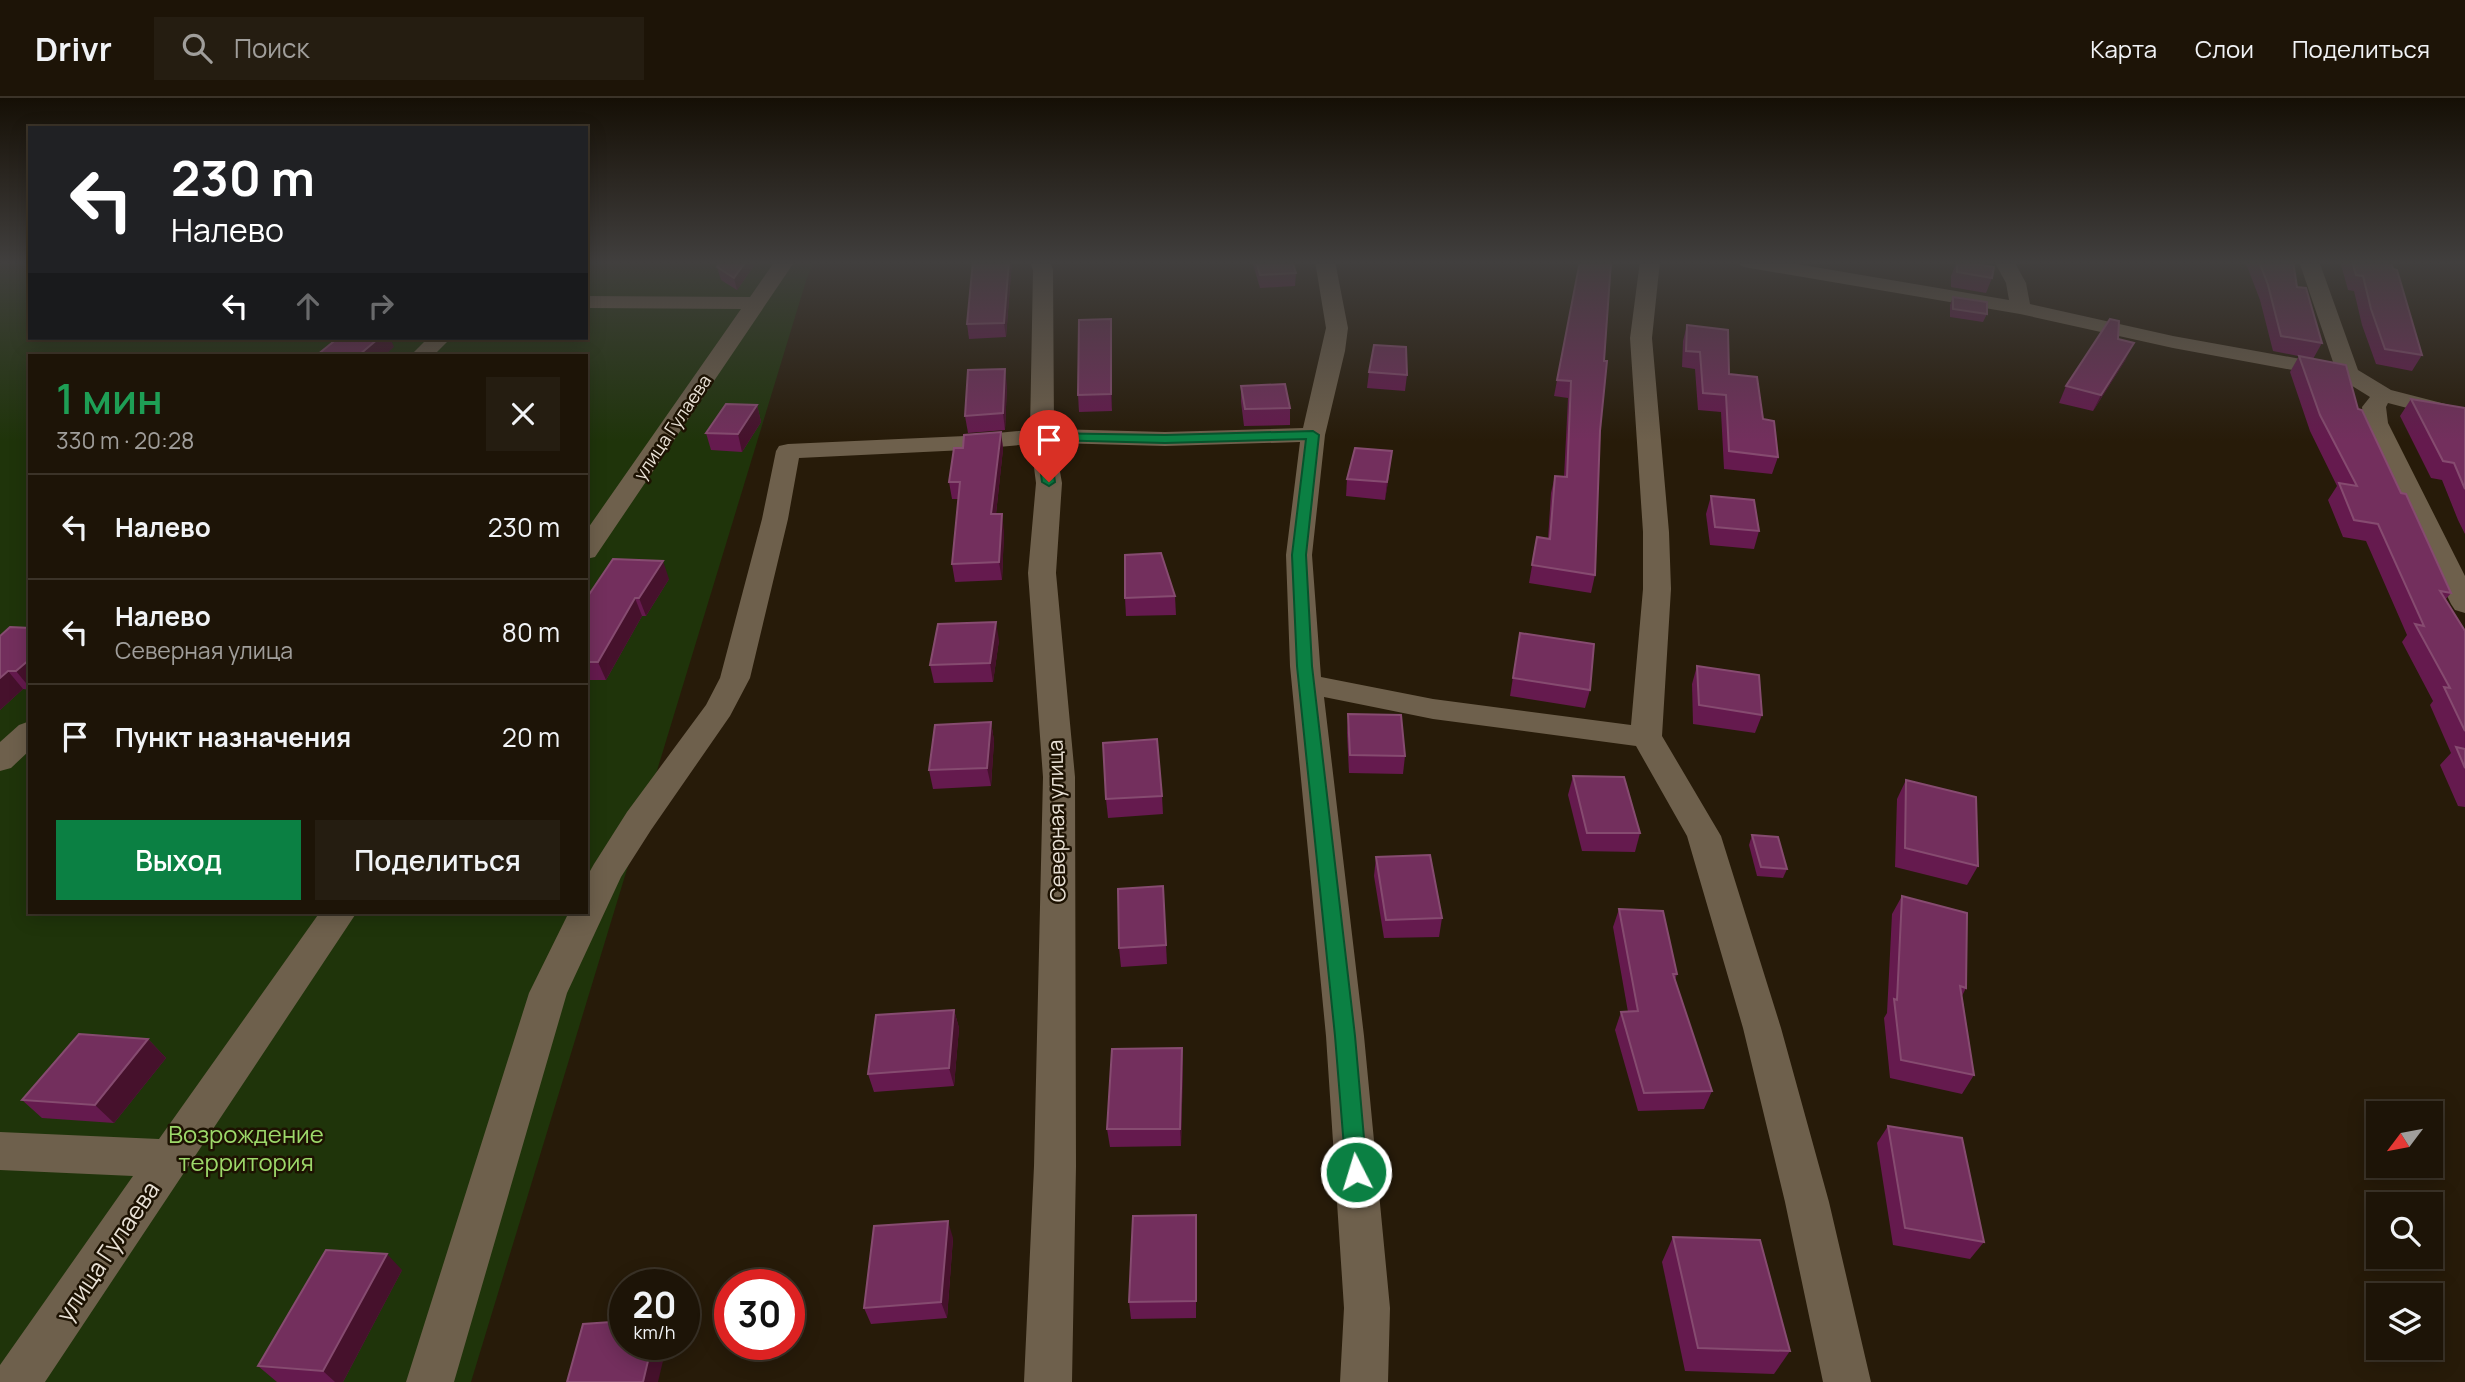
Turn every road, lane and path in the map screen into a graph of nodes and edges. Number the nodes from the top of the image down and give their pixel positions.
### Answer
1 (744, 321) edge
2 (1043, 321) edge
3 (1335, 321) edge
4 (1643, 321) edge
5 (2078, 321) edge
6 (2330, 321) edge
7 (438, 340) edge
8 (423, 354) edge
9 (2348, 374) junction
10 (2383, 395) junction
11 (2465, 416) edge
12 (1313, 435) junction
13 (1042, 436) junction
14 (588, 548) edge
15 (2465, 604) edge
16 (1308, 684) junction
17 (28, 734) edge
18 (1646, 736) junction
19 (0, 760) edge
20 (588, 910) edge
21 (339, 914) edge
22 (586, 914) edge
23 (0, 1151) edge
24 (170, 1159) junction
25 (17, 1382) edge
26 (430, 1382) edge
27 (1048, 1382) edge
28 (1364, 1382) edge
29 (1847, 1382) edge

1 - 14 street, улица Гулаева
2 - 13 street, Северная улица
3 - 12 street
4 - 18 street
5 - 9 street
6 - 9 street
7 - 8 street
9 - 10 street
10 - 11 street
10 - 15 street
12 - 13 street
12 - 16 street
13 - 20 street
13 - 27 street, Северная улица
16 - 18 street
16 - 28 street
17 - 19 street
18 - 29 street
21 - 24 street, улица Гулаева
22 - 26 street
23 - 24 street
24 - 25 street, улица Гулаева

